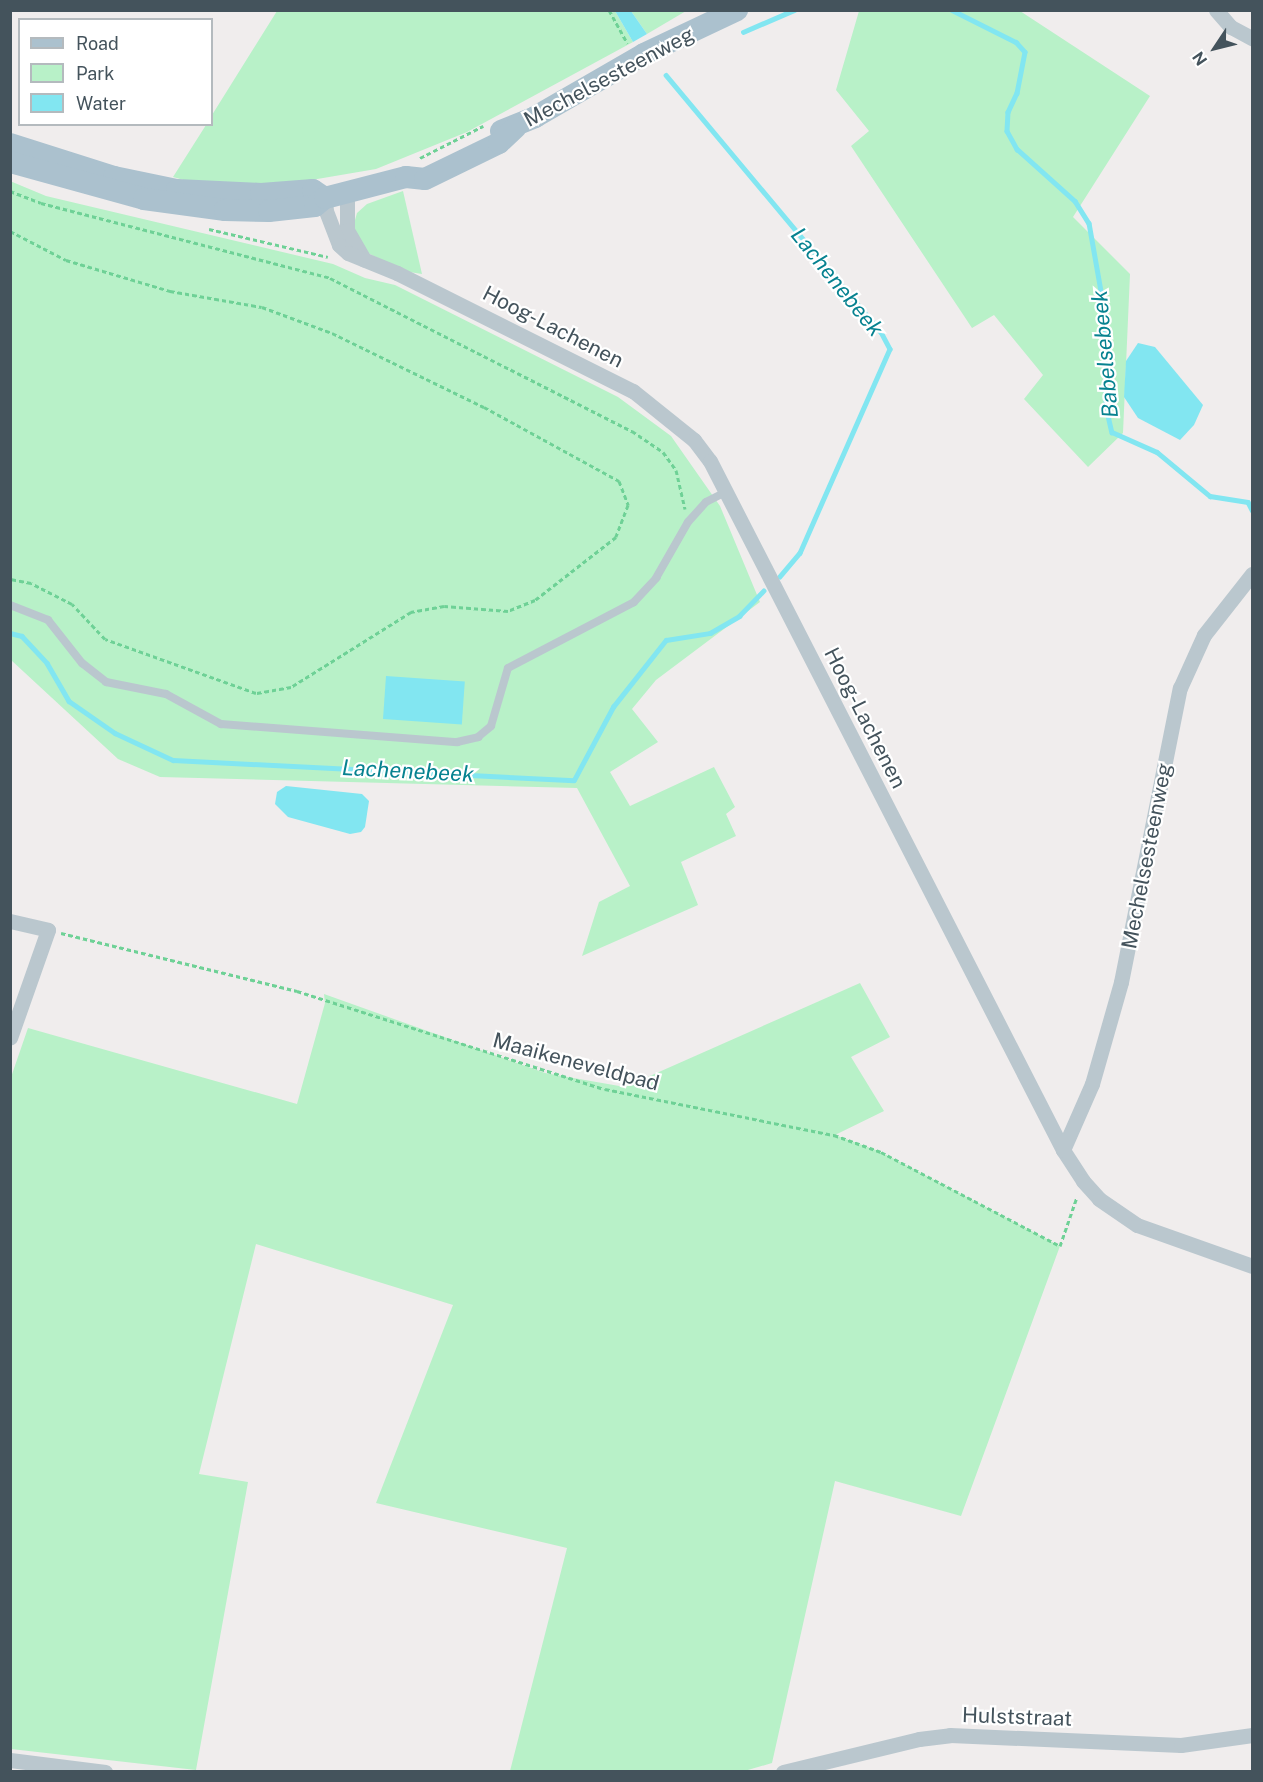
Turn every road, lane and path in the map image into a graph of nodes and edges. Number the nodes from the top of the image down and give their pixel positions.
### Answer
1 (609, 10) edge
2 (737, 10) edge
3 (1216, 10) edge
4 (1252, 38) edge
5 (631, 50) dead end
6 (490, 122) dead end
7 (10, 144) edge
8 (10, 162) edge
9 (412, 168) junction
10 (10, 191) edge
11 (336, 196) junction
12 (10, 231) edge
13 (286, 246) dead end
14 (364, 259) junction
15 (336, 260) dead end
16 (726, 492) junction
17 (688, 522) junction
18 (1252, 574) edge
19 (10, 579) edge
20 (10, 605) edge
21 (10, 921) edge
22 (48, 930) junction
23 (10, 1038) edge
24 (1063, 1150) junction
25 (1080, 1188) dead end
26 (1252, 1266) edge
27 (1252, 1735) edge
28 (10, 1760) edge
29 (105, 1772) edge
30 (783, 1772) edge

1 - 5 path
2 - 9 main road, Mechelsesteenweg
3 - 4 street
6 - 9 path
7 - 11 main road
8 - 11 main road, Mechelsesteenweg
9 - 11 main road, Mechelsesteenweg
10 - 17 path
11 - 14 street
11 - 14 street, Hoog-Lachenen
12 - 19 path
13 - 15 path
14 - 16 street, Hoog-Lachenen
16 - 17 lane
16 - 24 street, Hoog-Lachenen
17 - 20 lane
18 - 24 street, Mechelsesteenweg
21 - 22 street
22 - 23 street
22 - 25 path, Maaikeneveldpad
24 - 26 street, Hoog-Lachenen
27 - 30 street, Hulststraat
28 - 29 street

